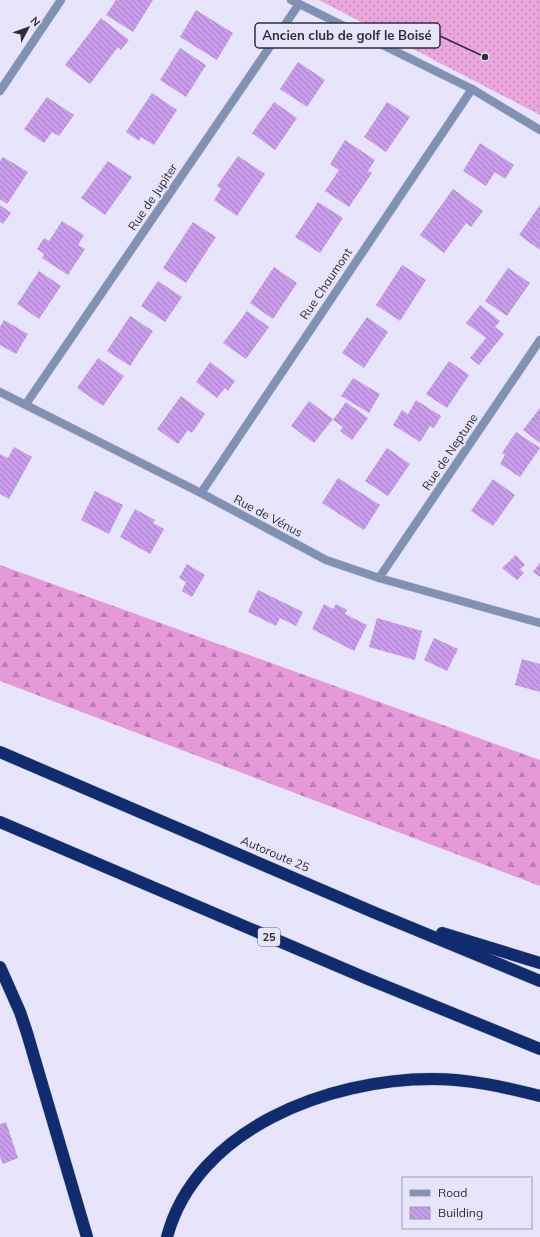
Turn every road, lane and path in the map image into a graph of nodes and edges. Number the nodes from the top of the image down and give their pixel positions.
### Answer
1 (61, 0) edge
2 (291, 0) edge
3 (299, 4) junction
4 (472, 89) junction
5 (0, 91) edge
6 (540, 130) edge
7 (540, 340) edge
8 (0, 392) edge
9 (26, 404) junction
10 (202, 493) junction
11 (379, 578) junction
12 (540, 623) edge
13 (0, 752) edge
14 (0, 822) edge
15 (373, 912) junction
16 (540, 963) edge
17 (0, 967) edge
18 (540, 980) edge
19 (540, 1049) edge
20 (540, 1096) edge
21 (87, 1237) edge
22 (167, 1237) edge

1 - 5 street
2 - 3 street
3 - 4 street
3 - 9 street, Rue de Jupiter
4 - 6 street
4 - 10 street, Rue Chaumont
7 - 11 street, Rue de Neptune
8 - 9 street, Rue de Vénus
9 - 10 street, Rue de Vénus
10 - 11 street, Rue de Vénus
11 - 12 street, Rue de Vénus
13 - 15 highway, Autoroute 25
14 - 19 highway, 25
15 - 16 highway
15 - 18 highway, Autoroute 25
17 - 21 highway
20 - 22 highway

